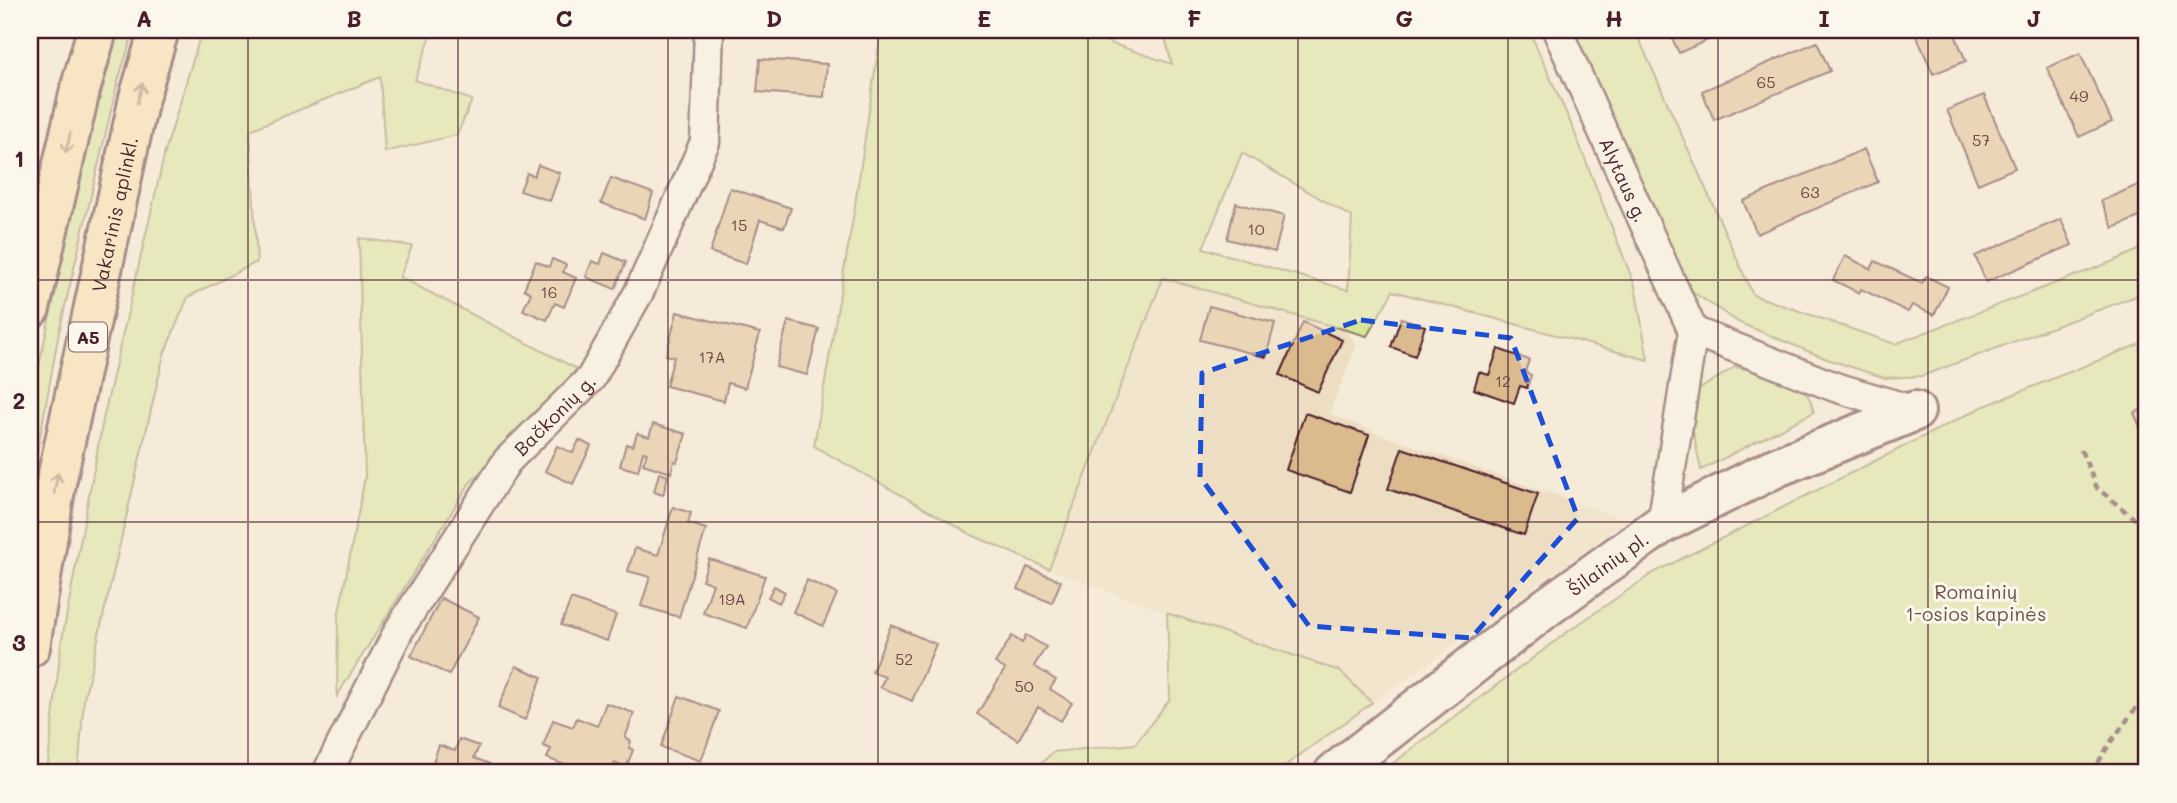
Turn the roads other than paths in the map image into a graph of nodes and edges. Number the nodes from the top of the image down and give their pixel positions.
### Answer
1 (97, 30) edge
2 (159, 30) edge
3 (709, 30) edge
4 (1557, 30) edge
5 (30, 309) edge
6 (1693, 331) junction
7 (1915, 411) joint
8 (1662, 524) junction
9 (30, 647) edge
10 (327, 773) edge
11 (1334, 773) edge

1 -> 5 highway
9 -> 2 highway, Vakarinis aplinkl. / A5
3 - 10 street, Bačkonių g.
4 - 6 street, Alytaus g.
6 - 7 street
6 - 8 street
7 - 8 street, Šilainių pl.
8 - 11 street, Šilainių pl.

